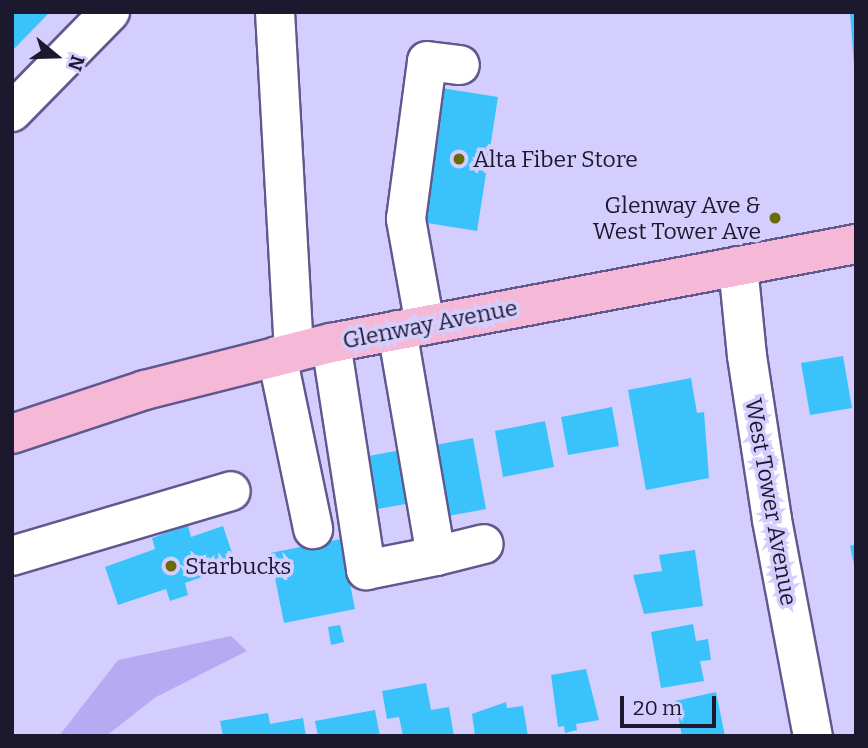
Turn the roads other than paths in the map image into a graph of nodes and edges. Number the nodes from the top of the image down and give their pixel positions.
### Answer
1 (110, 12) edge
2 (275, 12) edge
3 (460, 65) dead end
4 (12, 112) edge
5 (856, 244) edge
6 (738, 266) junction
7 (411, 328) junction
8 (331, 343) junction
9 (286, 354) junction
10 (12, 434) edge
11 (231, 491) dead end
12 (313, 529) dead end
13 (484, 544) dead end
14 (12, 556) edge
15 (436, 556) junction
16 (813, 736) edge

1 - 4 street
2 - 9 street
3 - 7 street
5 - 6 main road, Glenway Avenue
6 - 7 main road, Glenway Avenue
6 - 16 street, West Tower Avenue
7 - 8 main road, Glenway Avenue
7 - 15 street
8 - 9 main road, Glenway Avenue
8 - 15 street
9 - 10 main road, Glenway Avenue
9 - 12 street
11 - 14 street
13 - 15 street

